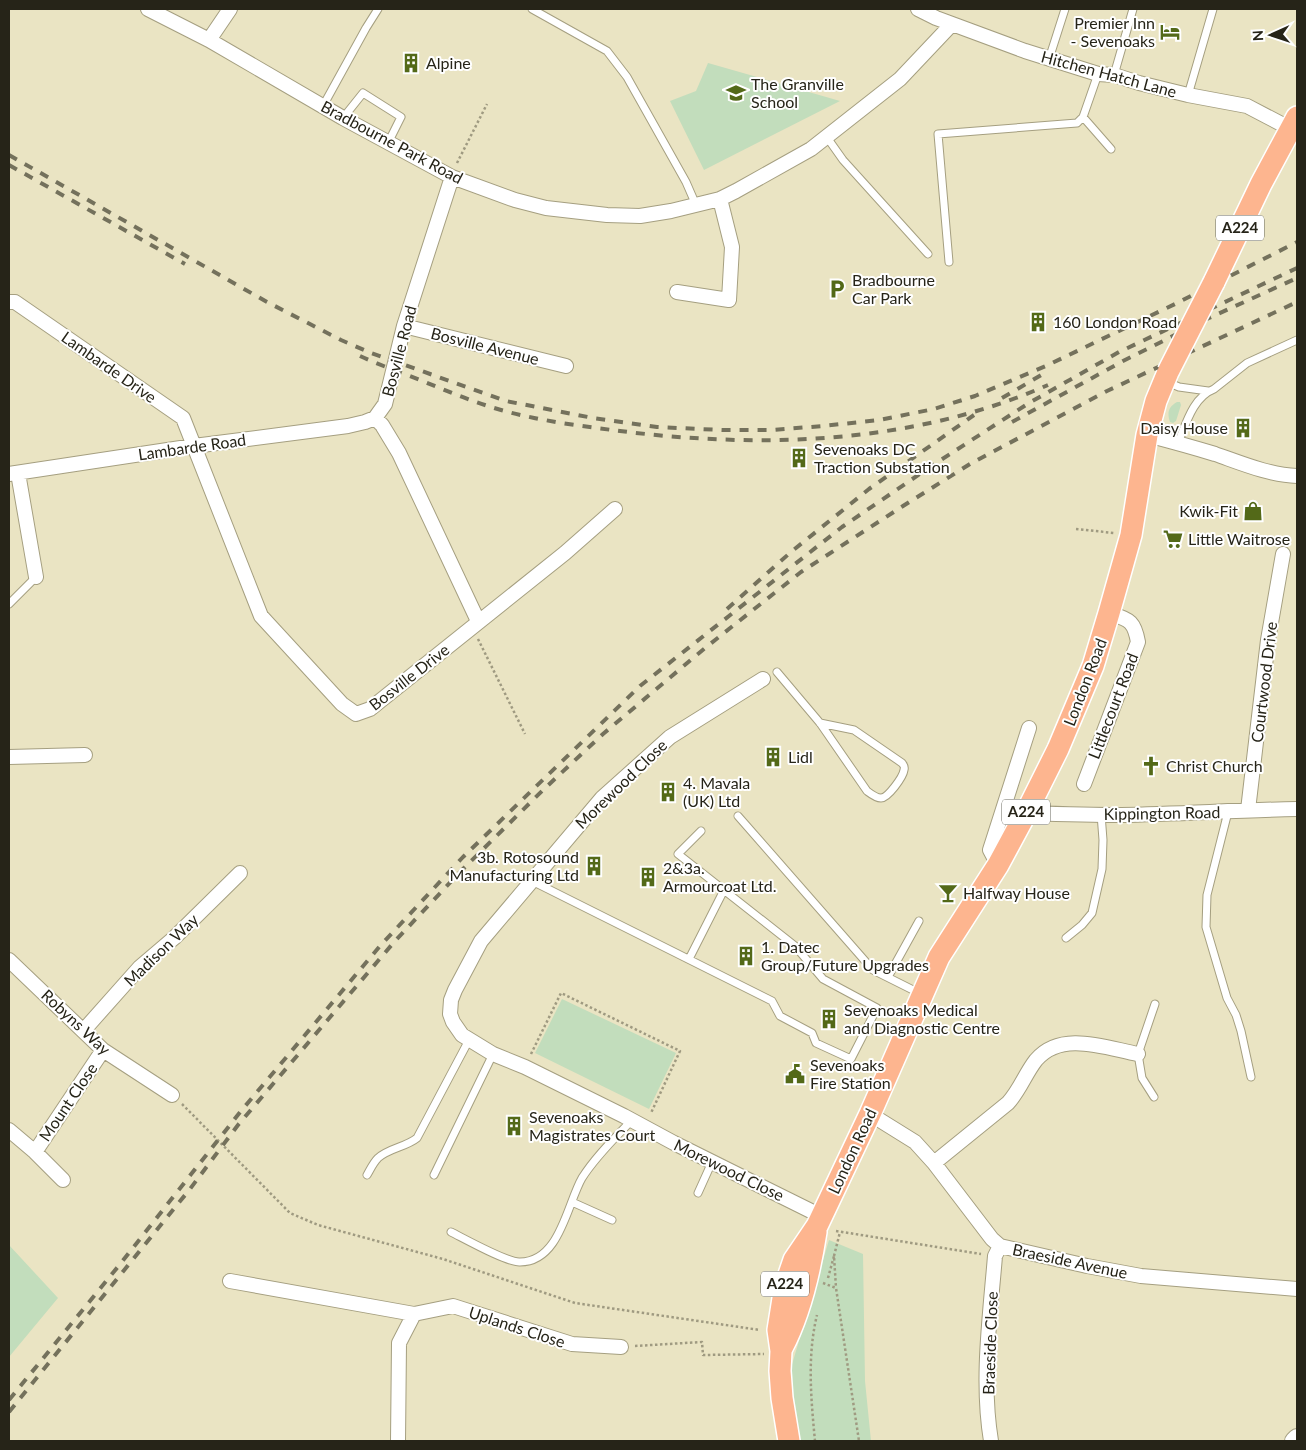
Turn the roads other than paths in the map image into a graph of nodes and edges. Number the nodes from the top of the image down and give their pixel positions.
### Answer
1 (148, 9) edge
2 (230, 9) edge
3 (378, 9) edge
4 (532, 9) edge
5 (918, 9) edge
6 (1065, 9) edge
7 (1133, 9) edge
8 (1213, 9) edge
9 (936, 14) edge
10 (952, 24) junction
11 (210, 40) junction
12 (1050, 59) junction
13 (1098, 74) junction
14 (1114, 75) junction
15 (1188, 95) junction
16 (323, 106) junction
17 (1083, 117) junction
18 (343, 118) junction
19 (1294, 123) edge
20 (826, 136) junction
21 (388, 142) junction
22 (1111, 149) dead end
23 (452, 177) junction
24 (720, 199) junction
25 (696, 206) junction
26 (928, 254) dead end
27 (949, 262) dead end
28 (677, 292) dead end
29 (9, 302) edge
30 (404, 326) junction
31 (1297, 340) edge
32 (566, 366) dead end
33 (1166, 377) junction
34 (1208, 391) junction
35 (375, 418) junction
36 (1147, 435) junction
37 (1178, 443) junction
38 (194, 446) junction
39 (13, 474) edge
40 (1297, 476) edge
41 (615, 509) dead end
42 (1283, 554) dead end
43 (36, 577) joint
44 (9, 604) edge
45 (1110, 613) junction
46 (475, 624) junction
47 (777, 672) dead end
48 (763, 679) dead end
49 (820, 723) junction
50 (1029, 728) dead end
51 (85, 755) dead end
52 (9, 757) edge
53 (1084, 784) dead end
54 (1297, 809) edge
55 (1248, 810) junction
56 (1228, 812) junction
57 (1026, 813) junction
58 (1101, 814) junction
59 (738, 816) dead end
60 (701, 831) dead end
61 (998, 865) junction
62 (240, 873) dead end
63 (532, 881) junction
64 (724, 890) junction
65 (919, 921) dead end
66 (1066, 938) dead end
67 (689, 959) junction
68 (9, 960) edge
69 (888, 977) junction
70 (922, 994) junction
71 (1155, 1004) dead end
72 (84, 1030) junction
73 (470, 1040) junction
74 (103, 1050) junction
75 (492, 1054) junction
76 (1138, 1054) junction
77 (1251, 1077) dead end
78 (172, 1095) dead end
79 (1154, 1097) dead end
80 (870, 1114) junction
81 (638, 1123) junction
82 (9, 1130) edge
83 (35, 1152) junction
84 (712, 1162) junction
85 (934, 1163) junction
86 (366, 1175) dead end
87 (434, 1175) dead end
88 (63, 1180) dead end
89 (698, 1193) dead end
90 (572, 1202) junction
91 (612, 1220) dead end
92 (819, 1222) junction
93 (451, 1232) dead end
94 (998, 1251) junction
95 (230, 1281) dead end
96 (1297, 1289) edge
97 (414, 1314) junction
98 (621, 1347) road end
99 (1297, 1438) edge
100 (398, 1441) edge
101 (789, 1441) edge
102 (991, 1441) edge
103 (1294, 1441) edge

1 - 11 street, Bradbourne Park Road
2 - 11 street
3 - 16 lane
4 - 25 lane
5 - 9 street, Hitchen Hatch Lane
6 - 12 lane
7 - 14 lane
8 - 15 lane
9 - 10 street, Hitchen Hatch Lane
10 - 12 street, Hitchen Hatch Lane
10 - 20 street, Bradbourne Park Road
11 - 16 street, Bradbourne Park Road
12 - 13 street, Hitchen Hatch Lane
13 - 14 street, Hitchen Hatch Lane
13 - 17 lane
14 - 15 street, Hitchen Hatch Lane
15 - 19 street, Hitchen Hatch Lane
16 - 18 street, Bradbourne Park Road
17 - 22 lane
17 - 27 lane
18 - 21 street, Bradbourne Park Road
18 - 21 lane
19 - 33 main road, London Road / A224, bridge
20 - 24 street, Bradbourne Park Road
20 - 26 lane
21 - 23 street, Bradbourne Park Road
23 - 25 street, Bradbourne Park Road
23 - 30 street, Bosville Road
24 - 25 street, Bradbourne Park Road
24 - 28 street
29 - 38 street, Lambarde Drive
30 - 32 street, Bosville Avenue
30 - 35 street, Bosville Road
31 - 34 lane
33 - 34 lane
33 - 36 main road, London Road / A224
34 - 37 lane
35 - 38 street, Lambarde Road
35 - 46 street, Bosville Road
36 - 37 street
36 - 45 main road, London Road / A224
37 - 40 street
38 - 39 street, Lambarde Road
38 - 46 street, Bosville Drive
39 - 43 street
41 - 46 street, Bosville Drive
42 - 55 street, Courtwood Drive
43 - 44 lane
45 - 53 street, Littlecourt Road
45 - 57 main road, London Road / A224
47 - 49 lane
48 - 63 street, Morewood Close
49 - 49 lane
50 - 61 street
51 - 52 street
54 - 55 street, Kippington Road
55 - 56 street, Kippington Road
56 - 58 street, Kippington Road
56 - 77 lane
57 - 58 street, Kippington Road
57 - 61 main road, London Road / A224
58 - 66 lane
59 - 69 lane
60 - 64 lane
61 - 70 main road, London Road / A224
62 - 72 street, Madison Way
63 - 67 lane
63 - 73 street, Morewood Close
64 - 67 lane
64 - 67 lane
65 - 69 lane
68 - 72 street, Robyns Way
69 - 70 lane
70 - 80 main road, London Road / A224
71 - 76 lane
72 - 74 street, Robyns Way
73 - 75 street, Morewood Close
73 - 86 lane
74 - 78 street, Robyns Way
74 - 83 street, Mount Close
75 - 81 street, Morewood Close
75 - 87 lane
76 - 79 lane
76 - 85 street
80 - 85 street, Braeside Avenue
80 - 92 main road, London Road / A224
81 - 84 street, Morewood Close
81 - 90 lane
82 - 83 street, Mount Close
83 - 88 street
84 - 89 lane
84 - 92 street, Morewood Close
85 - 94 street, Braeside Avenue
90 - 91 lane
90 - 93 lane
92 - 101 main road, London Road / A224
94 - 96 street, Braeside Avenue
94 - 102 street, Braeside Close
95 - 97 street, Uplands Close
97 - 98 street, Uplands Close
97 - 100 street
99 - 103 street

